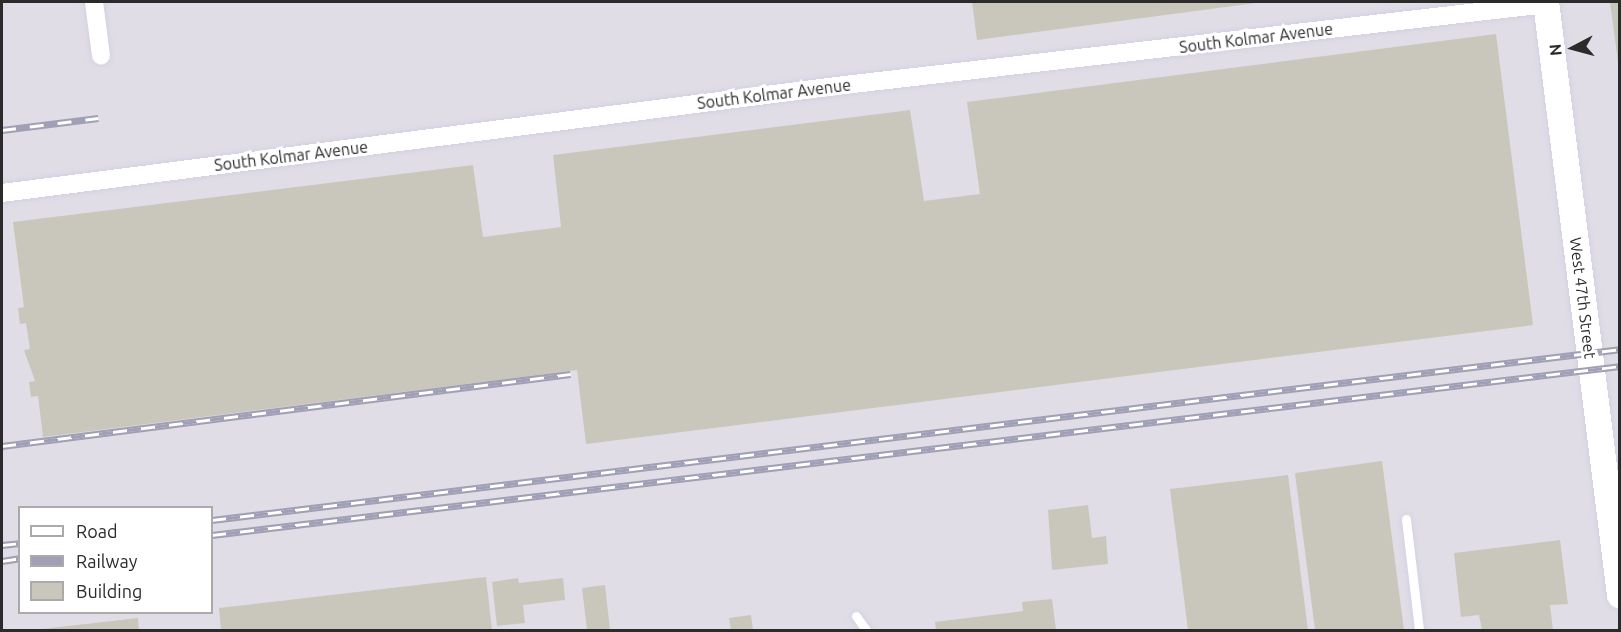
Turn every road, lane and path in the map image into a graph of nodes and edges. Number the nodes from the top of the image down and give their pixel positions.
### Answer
1 (94, 2) edge
2 (1546, 3) edge
3 (101, 56) dead end
4 (2, 193) edge
5 (1406, 519) dead end
6 (1620, 595) edge
7 (856, 616) dead end
8 (866, 630) edge
9 (1419, 630) edge

1 - 3 street
2 - 4 street, South Kolmar Avenue
2 - 6 main road, West 47th Street
5 - 9 lane
7 - 8 lane

